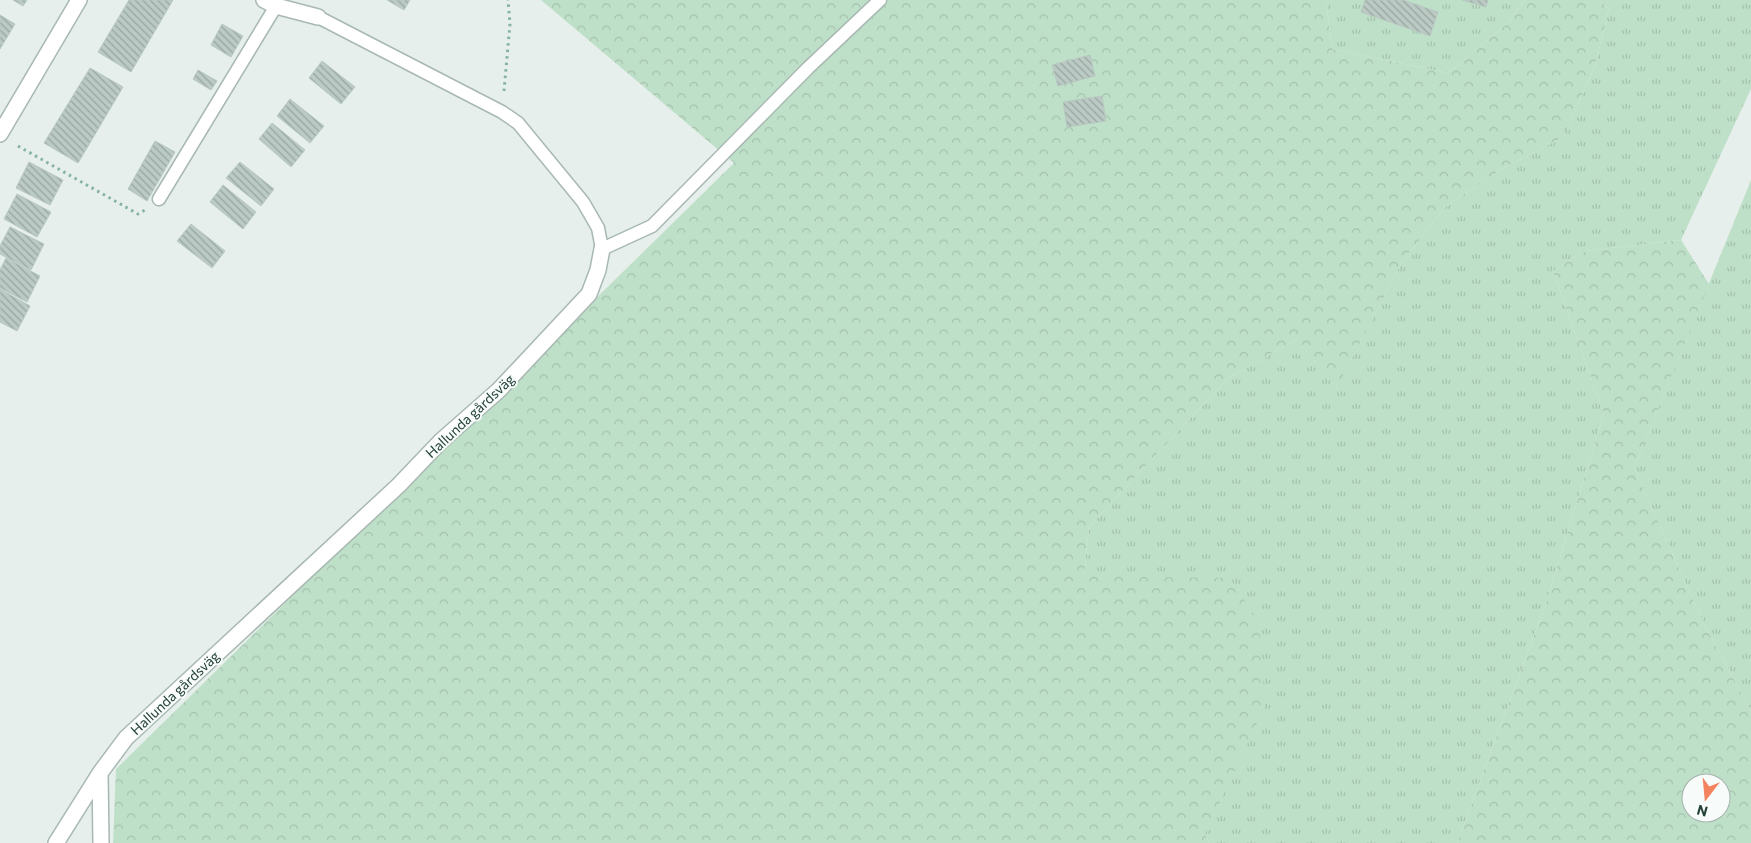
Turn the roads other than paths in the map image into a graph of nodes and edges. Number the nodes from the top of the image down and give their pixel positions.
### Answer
1 (79, 0) edge
2 (880, 0) edge
3 (270, 3) edge
4 (318, 17) joint
5 (0, 134) edge
6 (159, 199) road end
7 (602, 249) junction
8 (100, 773) junction
9 (56, 843) edge
10 (101, 843) edge

1 - 5 street
2 - 7 lane
3 - 4 street
3 - 6 lane
4 - 7 lane, Hallunda gårdsväg
7 - 8 street, Hallunda gårdsväg
8 - 9 street, Hallunda gårdsväg
8 - 10 street

